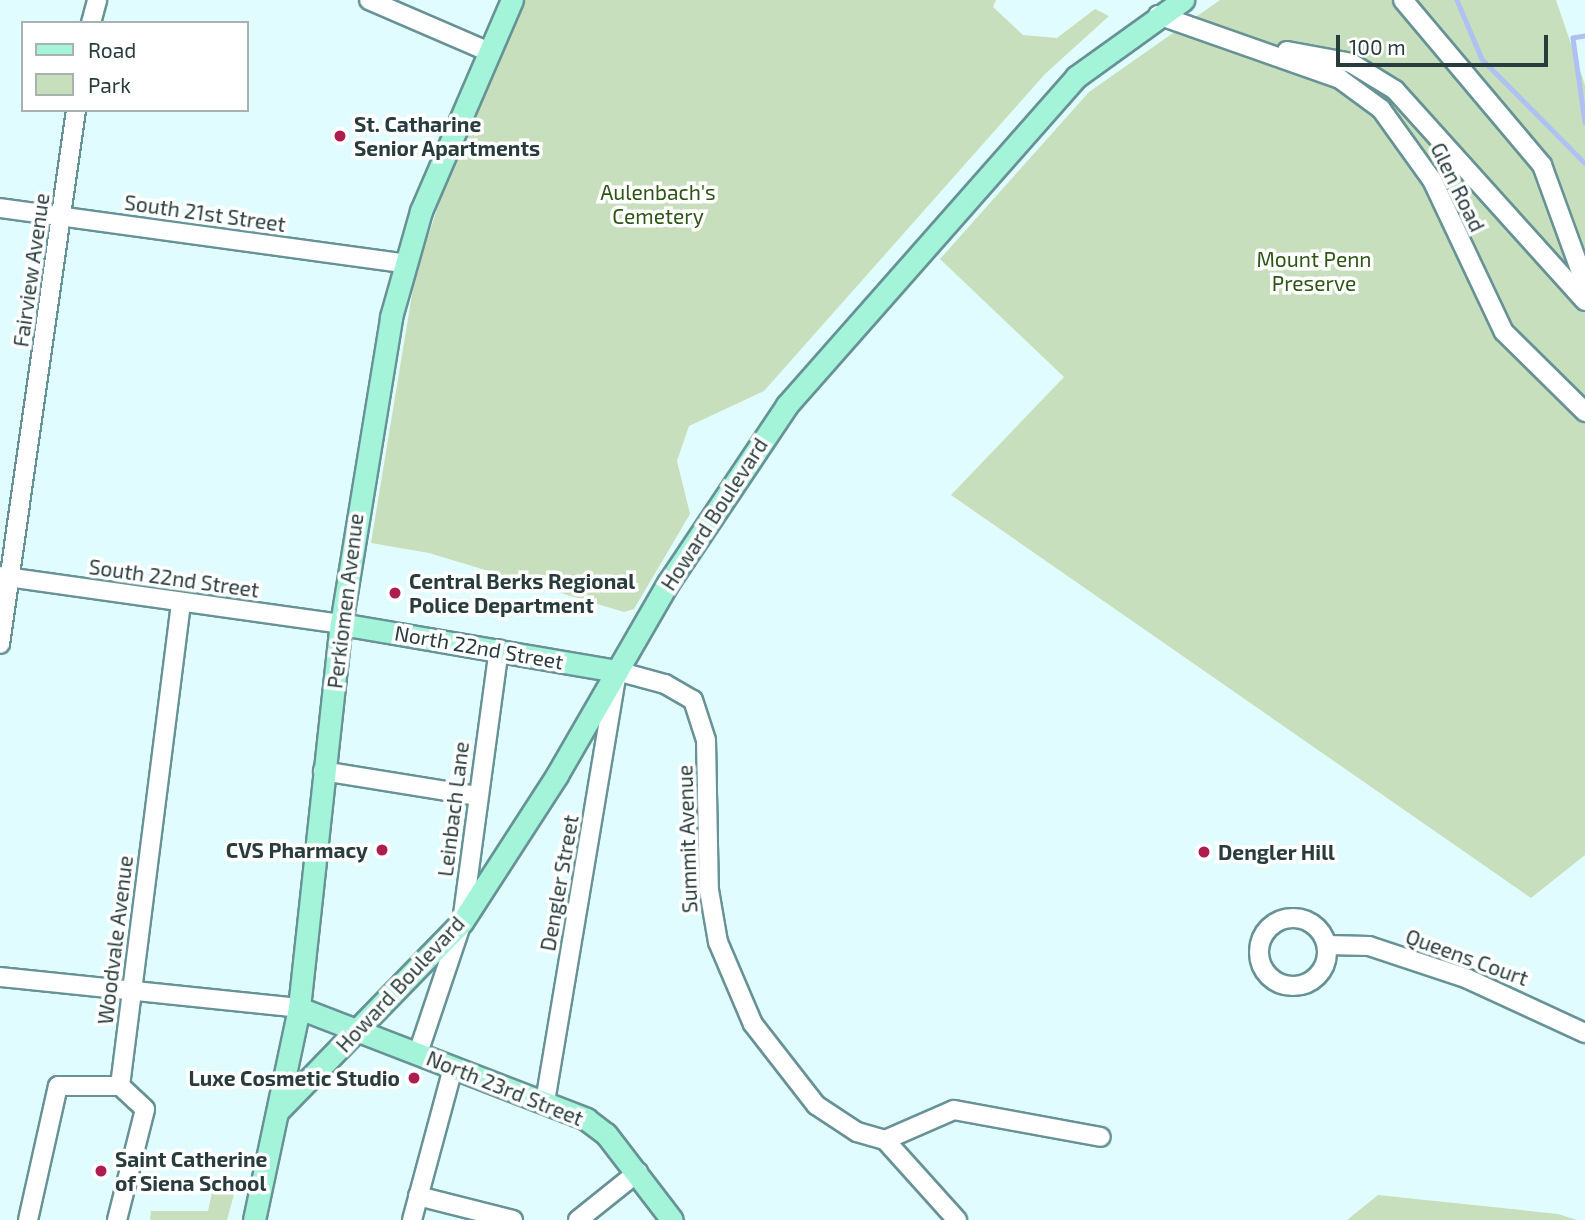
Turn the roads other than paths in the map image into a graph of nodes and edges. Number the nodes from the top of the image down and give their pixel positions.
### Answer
1 (97, 0) edge
2 (369, 0) edge
3 (512, 0) edge
4 (1183, 0) edge
5 (1403, 0) edge
6 (1158, 15) junction
7 (92, 21) edge
8 (1273, 50) junction
9 (489, 52) junction
10 (76, 112) edge
11 (0, 208) edge
12 (61, 216) junction
13 (404, 263) junction
14 (1585, 283) edge
15 (1585, 301) edge
16 (1585, 412) edge
17 (5, 576) edge
18 (181, 602) junction
19 (341, 624) junction
20 (0, 643) edge
21 (499, 649) junction
22 (617, 671) junction
23 (323, 771) junction
24 (478, 796) junction
25 (461, 922) junction
26 (1327, 945) dead end
27 (0, 977) edge
28 (132, 987) junction
29 (299, 1008) junction
30 (357, 1030) junction
31 (1585, 1033) edge
32 (418, 1053) junction
33 (453, 1068) junction
34 (120, 1086) junction
35 (545, 1102) junction
36 (279, 1110) junction
37 (1101, 1138) dead end
38 (885, 1140) junction
39 (638, 1172) junction
40 (418, 1196) junction
41 (28, 1220) edge
42 (117, 1220) edge
43 (254, 1220) edge
44 (412, 1220) edge
45 (513, 1220) edge
46 (578, 1220) edge
47 (672, 1220) edge
48 (957, 1220) edge

1 - 7 street
2 - 9 street
3 - 9 main road, Perkiomen Avenue
4 - 6 main road, Howard Boulevard
5 - 14 street
6 - 8 street, Glen Road
6 - 22 main road, Howard Boulevard
8 - 15 street
8 - 16 street, Glen Road
9 - 13 main road, Perkiomen Avenue
10 - 12 street, Fairview Avenue
11 - 12 street, South 21st Street
12 - 13 street, South 21st Street
12 - 17 street, Fairview Avenue
13 - 19 main road, Perkiomen Avenue
17 - 18 street, South 22nd Street
17 - 20 street, Fairview Avenue
18 - 19 street, South 22nd Street
18 - 28 street, Woodvale Avenue
19 - 21 main road, North 22nd Street
19 - 23 main road, Perkiomen Avenue
21 - 22 main road, North 22nd Street
21 - 24 street, Leinbach Lane
22 - 25 main road, Howard Boulevard
22 - 35 street, Dengler Street
22 - 38 street, Summit Avenue
23 - 24 street
23 - 29 main road, Perkiomen Avenue
24 - 25 street, Leinbach Lane
25 - 30 main road, Howard Boulevard
25 - 32 street, Leinbach Lane
26 - 31 street, Queens Court
27 - 28 street
28 - 29 street
28 - 34 street, Woodvale Avenue
29 - 30 main road, North 23rd Street
29 - 36 main road, Perkiomen Avenue
30 - 32 main road, North 23rd Street
30 - 36 main road, Howard Boulevard
32 - 33 main road, North 23rd Street
33 - 35 main road, North 23rd Street
33 - 40 street
34 - 41 street
34 - 42 street
35 - 39 main road, North 23rd Street
36 - 43 main road, Perkiomen Avenue
37 - 38 street
38 - 48 street
39 - 46 street
39 - 47 main road, North 23rd Street
40 - 44 street
40 - 45 street

